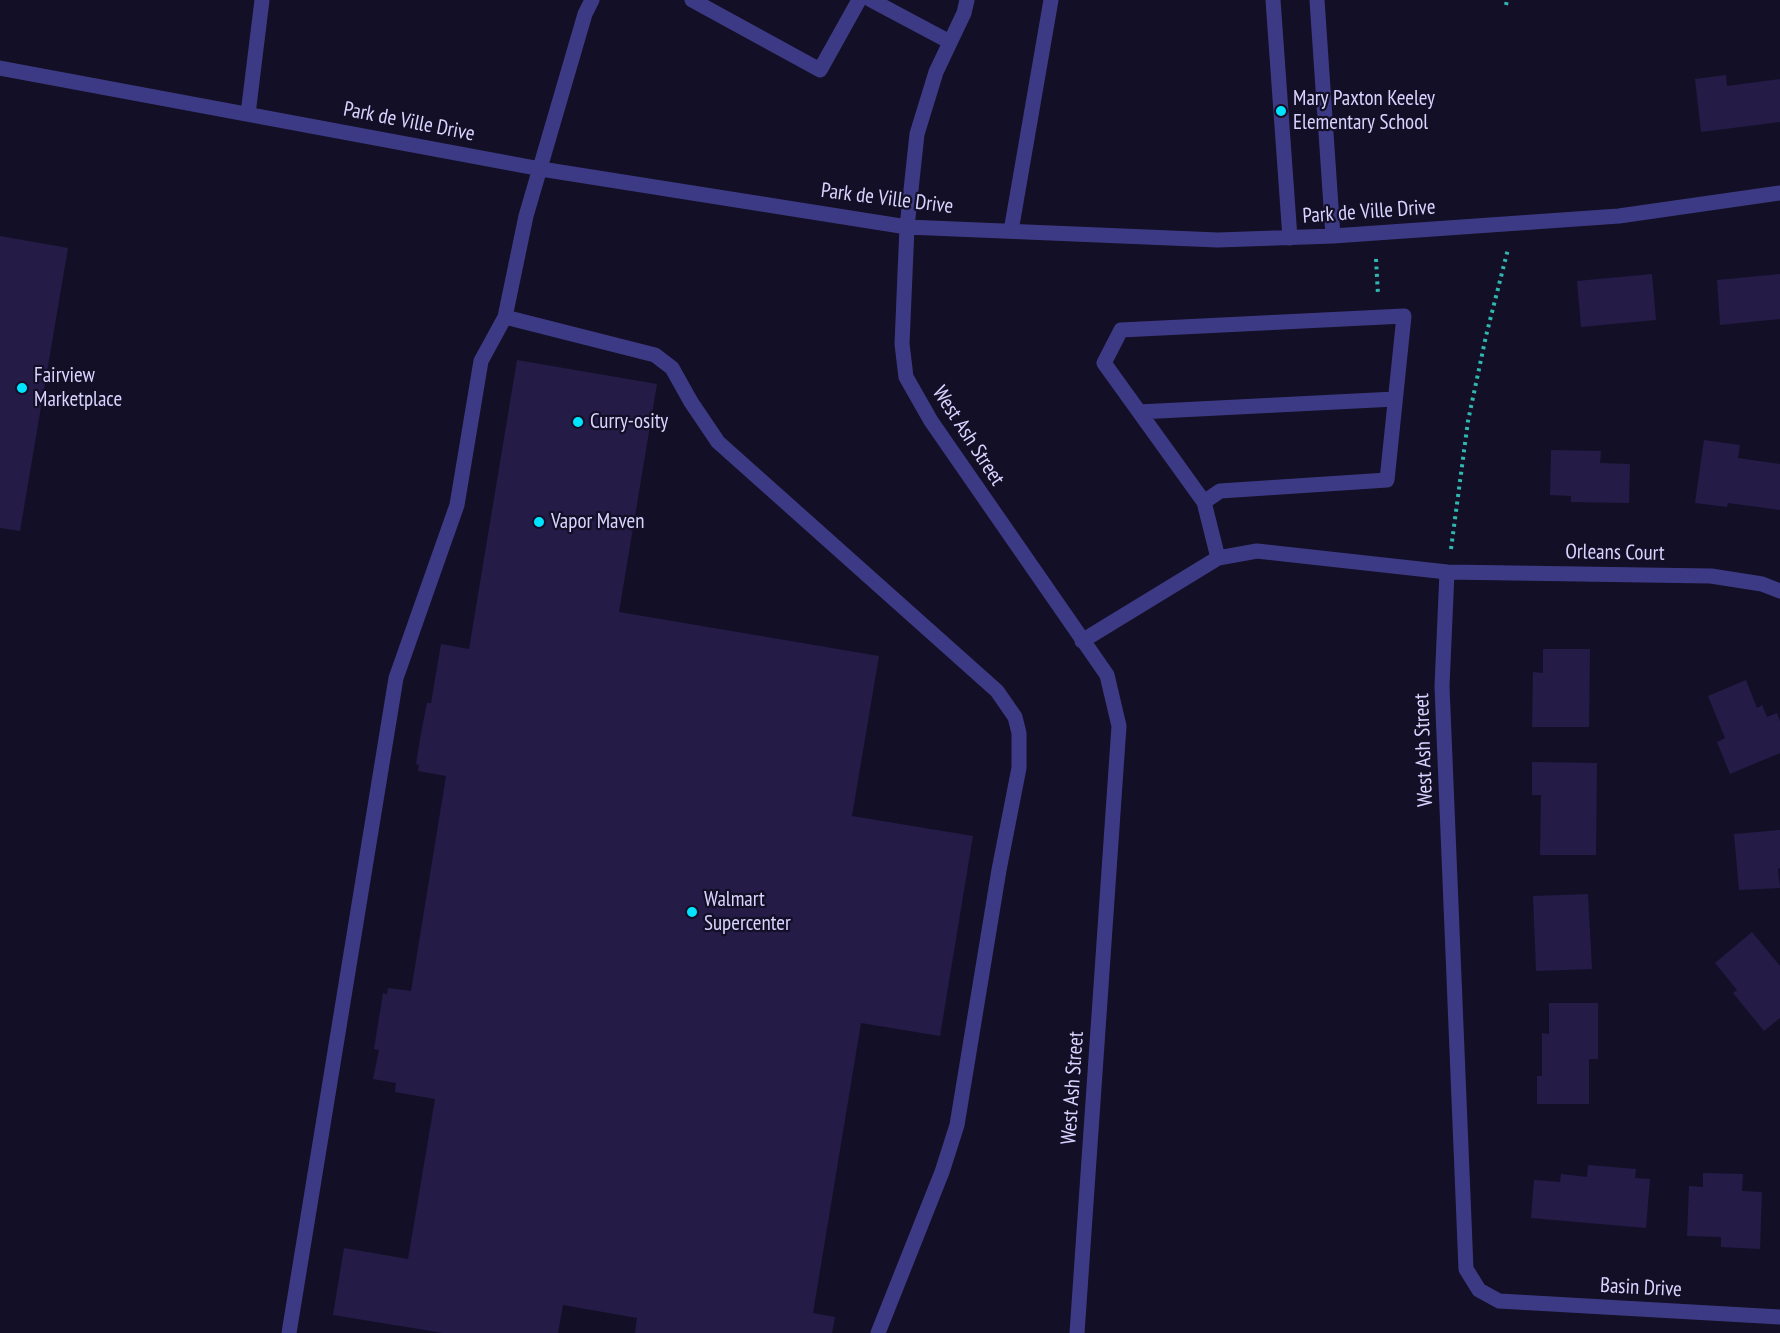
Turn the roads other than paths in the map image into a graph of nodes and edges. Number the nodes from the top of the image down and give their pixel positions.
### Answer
1 (262, 0) edge
2 (592, 0) edge
3 (692, 0) edge
4 (859, 0) edge
5 (870, 0) edge
6 (967, 0) edge
7 (1051, 0) edge
8 (1273, 0) edge
9 (1317, 0) edge
10 (950, 42) junction
11 (0, 68) edge
12 (248, 114) junction
13 (541, 169) junction
14 (1780, 193) edge
15 (907, 227) junction
16 (1011, 231) junction
17 (1333, 236) junction
18 (1290, 238) junction
19 (505, 317) junction
20 (1395, 399) junction
21 (1140, 412) junction
22 (1204, 502) junction
23 (1218, 558) junction
24 (1448, 572) junction
25 (1780, 591) edge
26 (1082, 641) junction
27 (1499, 1301) joint
28 (1780, 1317) edge
29 (289, 1333) edge
30 (878, 1333) edge
31 (1077, 1333) edge

1 - 12 street
2 - 13 street
3 - 4 street
5 - 10 street
6 - 10 street, West Ash Street
7 - 16 street
8 - 18 street
9 - 17 street
10 - 15 street, West Ash Street
11 - 12 street, Park de Ville Drive
12 - 13 street, Park de Ville Drive
13 - 15 street, Park de Ville Drive
13 - 19 street
14 - 17 street, Park de Ville Drive
15 - 16 street, Park de Ville Drive
15 - 26 street, West Ash Street
16 - 18 street, Park de Ville Drive
17 - 18 street, Park de Ville Drive
19 - 29 street
19 - 30 street
20 - 21 street
20 - 21 street
20 - 22 street
21 - 22 street
22 - 23 street
23 - 24 street
23 - 26 street
24 - 25 street, Orleans Court
24 - 27 street, West Ash Street
26 - 31 street, West Ash Street
27 - 28 street, Basin Drive

